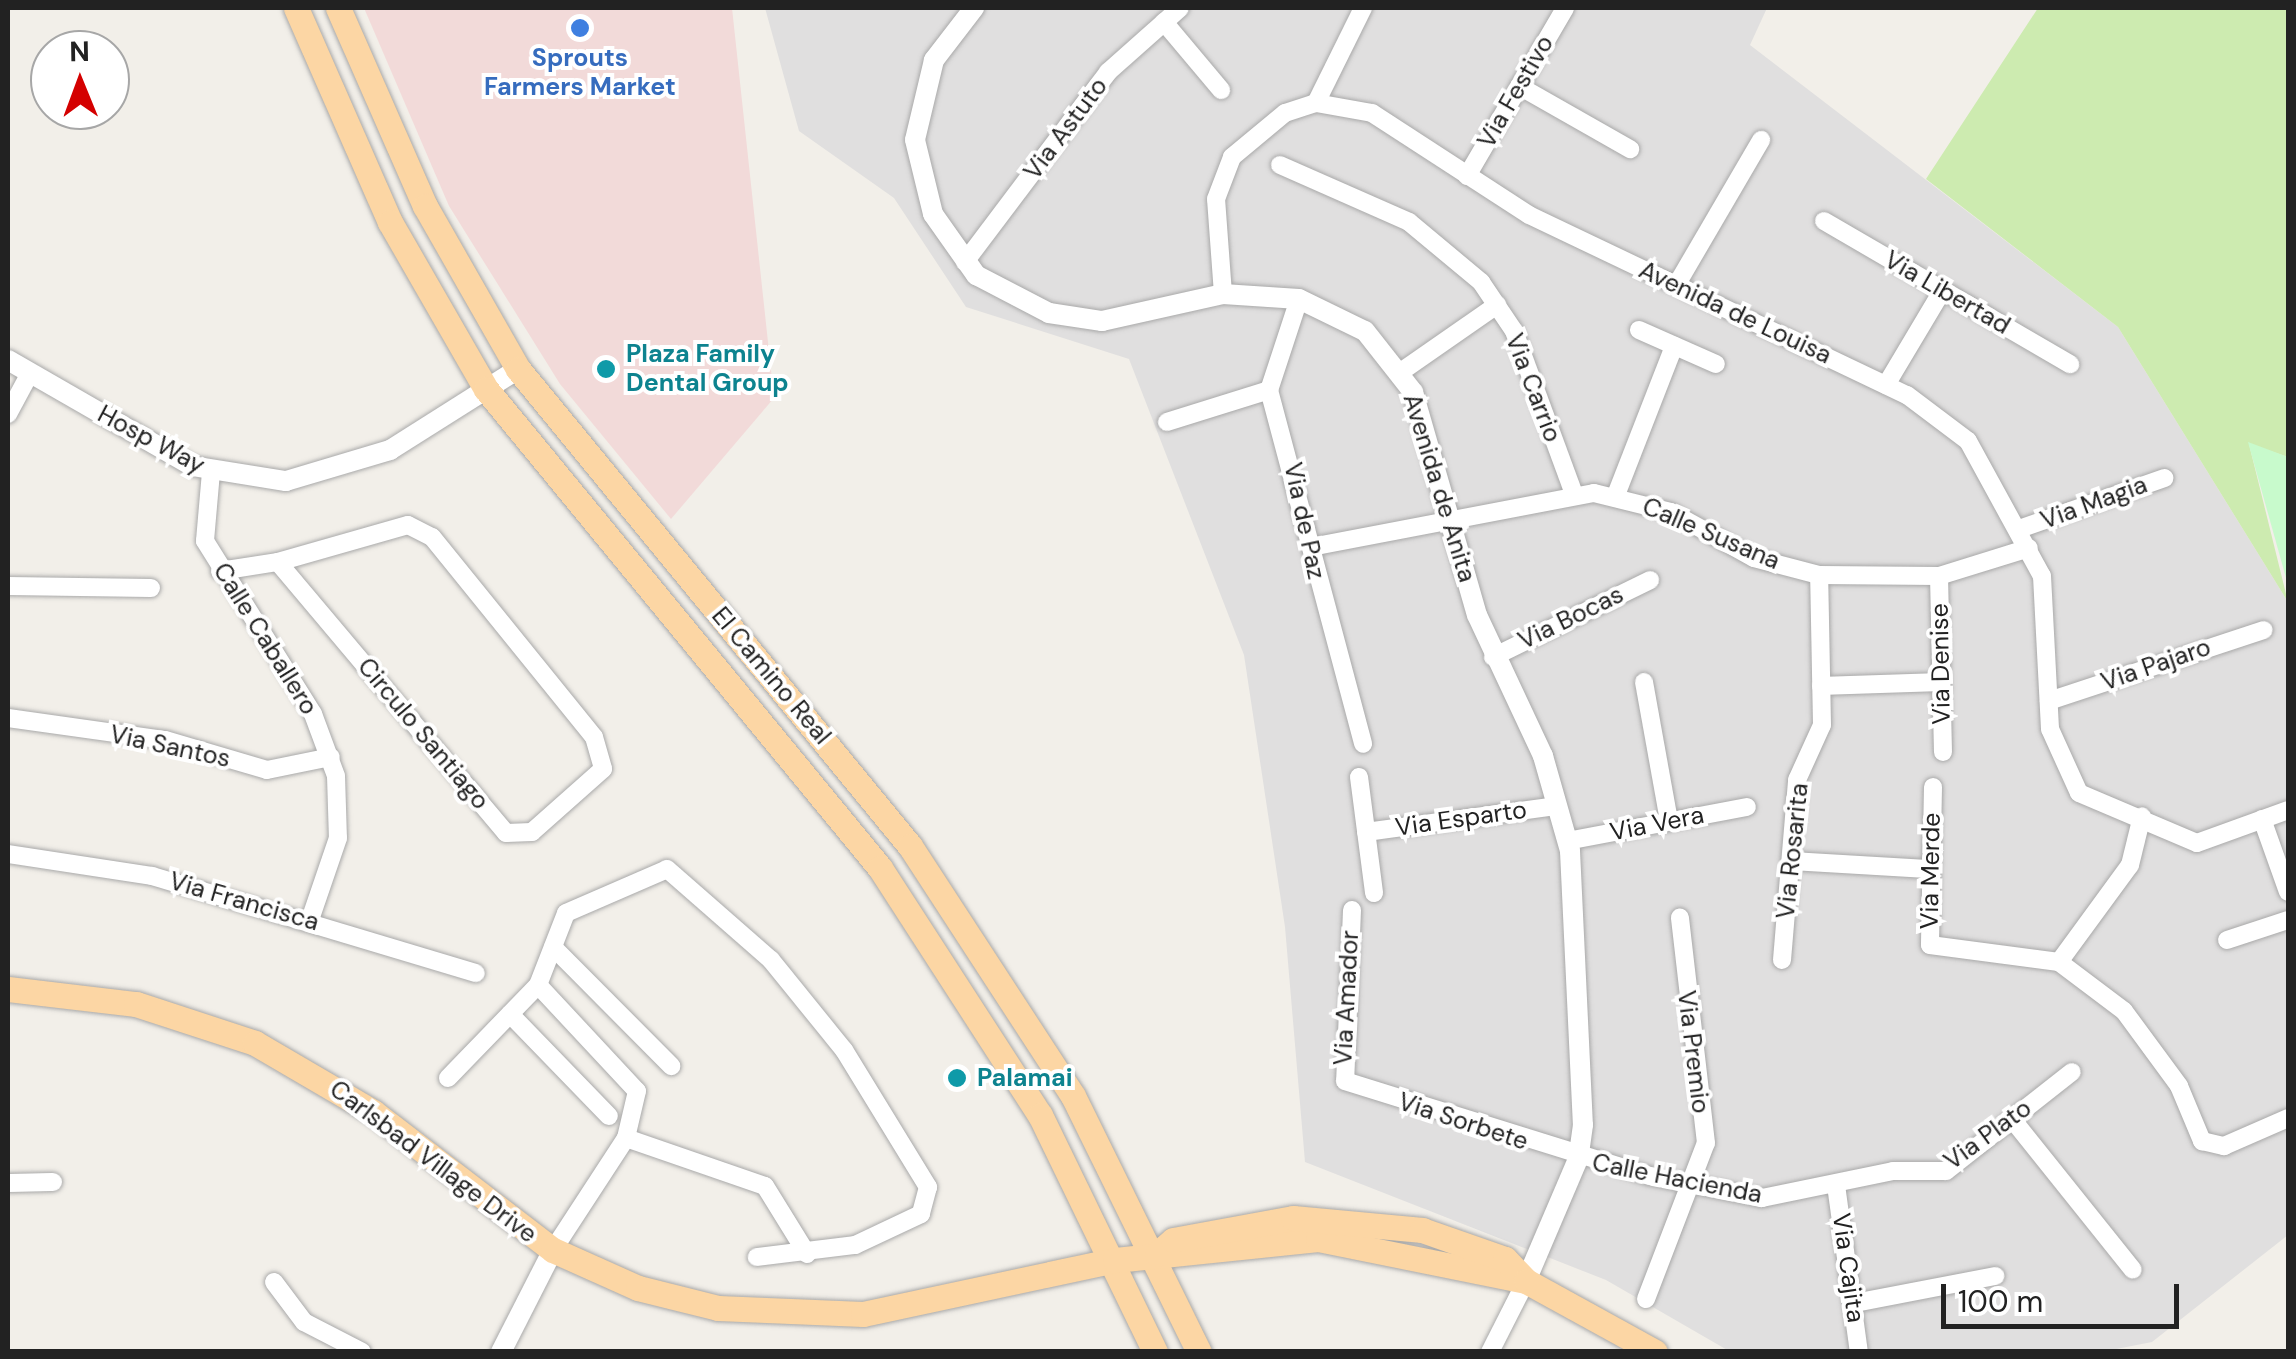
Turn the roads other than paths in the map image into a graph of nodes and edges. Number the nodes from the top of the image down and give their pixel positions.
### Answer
1 (296, 8) edge
2 (338, 8) edge
3 (974, 8) edge
4 (1180, 8) edge
5 (1363, 8) edge
6 (1564, 8) edge
7 (1164, 22) junction
8 (1519, 86) junction
9 (1221, 90) dead end
10 (1316, 103) junction
11 (1760, 140) dead end
12 (1630, 149) dead end
13 (1280, 165) dead end
14 (1467, 176) junction
15 (1824, 220) dead end
16 (965, 262) junction
17 (1677, 284) junction
18 (1942, 291) junction
19 (1223, 294) junction
20 (1299, 299) junction
21 (1497, 305) junction
22 (1639, 330) dead end
23 (1674, 346) junction
24 (8, 360) edge
25 (1716, 364) dead end
26 (2070, 364) dead end
27 (518, 369) junction
28 (1402, 371) junction
29 (30, 373) junction
30 (1886, 385) junction
31 (486, 390) junction
32 (1269, 390) junction
33 (8, 414) edge
34 (1167, 422) dead end
35 (211, 472) junction
36 (2165, 478) dead end
37 (1574, 494) junction
38 (1616, 495) junction
39 (1451, 518) junction
40 (2022, 528) junction
41 (1311, 548) junction
42 (2029, 548) junction
43 (278, 562) junction
44 (220, 571) junction
45 (1819, 575) junction
46 (1939, 576) junction
47 (1650, 580) dead end
48 (8, 586) edge
49 (151, 588) dead end
50 (2264, 630) dead end
51 (1493, 657) junction
52 (1644, 682) dead end
53 (1940, 682) junction
54 (1821, 686) junction
55 (2049, 702) junction
56 (8, 718) edge
57 (1363, 744) dead end
58 (1943, 752) dead end
59 (331, 758) junction
60 (1360, 777) dead end
61 (1933, 787) dead end
62 (1557, 806) junction
63 (1747, 807) dead end
64 (2288, 810) edge
65 (2142, 816) junction
66 (2262, 819) junction
67 (1669, 822) junction
68 (1366, 832) junction
69 (1567, 842) junction
70 (8, 854) edge
71 (1792, 862) junction
72 (1928, 869) junction
73 (2288, 892) edge
74 (1374, 893) dead end
75 (1352, 910) dead end
76 (1680, 917) dead end
77 (310, 920) junction
78 (2288, 920) edge
79 (2227, 940) dead end
80 (553, 946) junction
81 (1782, 960) dead end
82 (2059, 962) junction
83 (476, 972) dead end
84 (538, 985) junction
85 (8, 989) edge
86 (510, 1014) junction
87 (670, 1066) dead end
88 (2072, 1072) dead end
89 (448, 1078) dead end
90 (1349, 1084) joint
91 (608, 1116) dead end
92 (2288, 1118) edge
93 (2012, 1119) junction
94 (626, 1138) junction
95 (1578, 1160) junction
96 (1894, 1171) joint
97 (8, 1182) edge
98 (53, 1182) dead end
99 (1689, 1184) junction
100 (1836, 1185) junction
101 (553, 1250) junction
102 (807, 1254) junction
103 (1156, 1254) junction
104 (757, 1257) dead end
105 (1115, 1260) junction
106 (2133, 1270) dead end
107 (1995, 1276) dead end
108 (1526, 1281) junction
109 (274, 1282) dead end
110 (1646, 1299) dead end
111 (1855, 1303) junction
112 (362, 1352) edge
113 (501, 1352) edge
114 (1155, 1352) edge
115 (1199, 1352) edge
116 (1490, 1352) edge
117 (1654, 1352) edge
118 (1859, 1352) edge

1 - 31 main road, El Camino Real
2 - 27 main road, El Camino Real
3 - 16 street, Avenida de Anita
4 - 7 street, Via Astuto
5 - 10 street
6 - 8 street, Via Festivo
7 - 9 street
7 - 16 street, Via Astuto
8 - 12 street
8 - 14 street, Via Festivo
10 - 14 street, Avenida de Louisa
10 - 19 street
11 - 17 street
13 - 21 street, Via Carrio
14 - 17 street, Avenida de Louisa
15 - 18 street, Via Libertad
16 - 19 street, Avenida de Anita
17 - 30 street, Avenida de Louisa
18 - 26 street, Via Libertad
18 - 30 street
19 - 20 street, Avenida de Anita
20 - 28 street, Avenida de Anita
20 - 32 street
21 - 28 street
21 - 37 street, Via Carrio
22 - 23 street
23 - 25 street
23 - 38 street
24 - 29 street, Hosp Way
27 - 31 street, Hosp Way
27 - 103 main road, El Camino Real
28 - 39 street, Avenida de Anita
29 - 33 street
29 - 35 street, Hosp Way
30 - 40 street, Avenida de Louisa
31 - 35 street, Hosp Way
31 - 105 main road, El Camino Real
32 - 34 street
32 - 41 street, Via de Paz
35 - 44 street, Calle Caballero
36 - 40 street, Via Magia
37 - 38 street, Calle Susana
37 - 39 street, Calle Susana
38 - 45 street, Calle Susana
39 - 41 street, Calle Susana
39 - 51 street, Avenida de Anita
40 - 42 street, Avenida de Louisa
41 - 57 street, Via de Paz
42 - 46 street, Calle Susana
42 - 55 street, Avenida de Louisa
43 - 43 street, Circulo Santiago
43 - 44 street
44 - 59 street, Calle Caballero
45 - 46 street, Calle Susana
45 - 54 street, Via Rosarita
46 - 53 street, Via Denise
47 - 51 street, Via Bocas
48 - 49 street
50 - 55 street, Via Pajaro
51 - 62 street, Avenida de Anita
52 - 67 street
53 - 54 street
53 - 58 street, Via Denise
54 - 71 street, Via Rosarita
55 - 65 street, Avenida de Louisa
56 - 59 street, Via Santos
59 - 77 street, Calle Caballero
60 - 68 street
61 - 72 street, Via Merde
62 - 68 street, Via Esparto
62 - 69 street, Avenida de Anita
63 - 67 street, Via Vera
64 - 66 street
65 - 66 street
65 - 82 street
66 - 73 street
67 - 69 street, Via Vera
68 - 74 street
69 - 95 street, Avenida de Anita
70 - 77 street, Via Francisca
71 - 72 street
71 - 81 street, Via Rosarita
72 - 82 street, Via Merde
75 - 90 street, Via Amador
76 - 99 street, Via Premio
77 - 83 street, Via Francisca
78 - 79 street
80 - 84 street
80 - 87 street
80 - 102 street
82 - 92 street
84 - 86 street
84 - 94 street
85 - 101 main road, Carlsbad Village Drive
86 - 89 street
86 - 91 street
88 - 93 street, Via Plato
90 - 95 street, Via Sorbete
93 - 96 street, Via Plato
93 - 106 street
94 - 101 street
94 - 102 street
95 - 99 street, Calle Hacienda
95 - 108 street, Avenida de Anita
96 - 100 street, Calle Hacienda
97 - 98 street
99 - 100 street, Calle Hacienda
99 - 110 street, Via Premio
100 - 111 street, Via Cajita
101 - 105 main road, Carlsbad Village Drive
101 - 113 street
102 - 104 street
103 - 105 main road, Carlsbad Village Drive
103 - 108 main road, Carlsbad Village Drive
103 - 115 main road, El Camino Real
105 - 114 main road, El Camino Real
107 - 111 street
108 - 116 street
108 - 117 main road, Carlsbad Village Drive
109 - 112 street
111 - 118 street, Via Cajita

